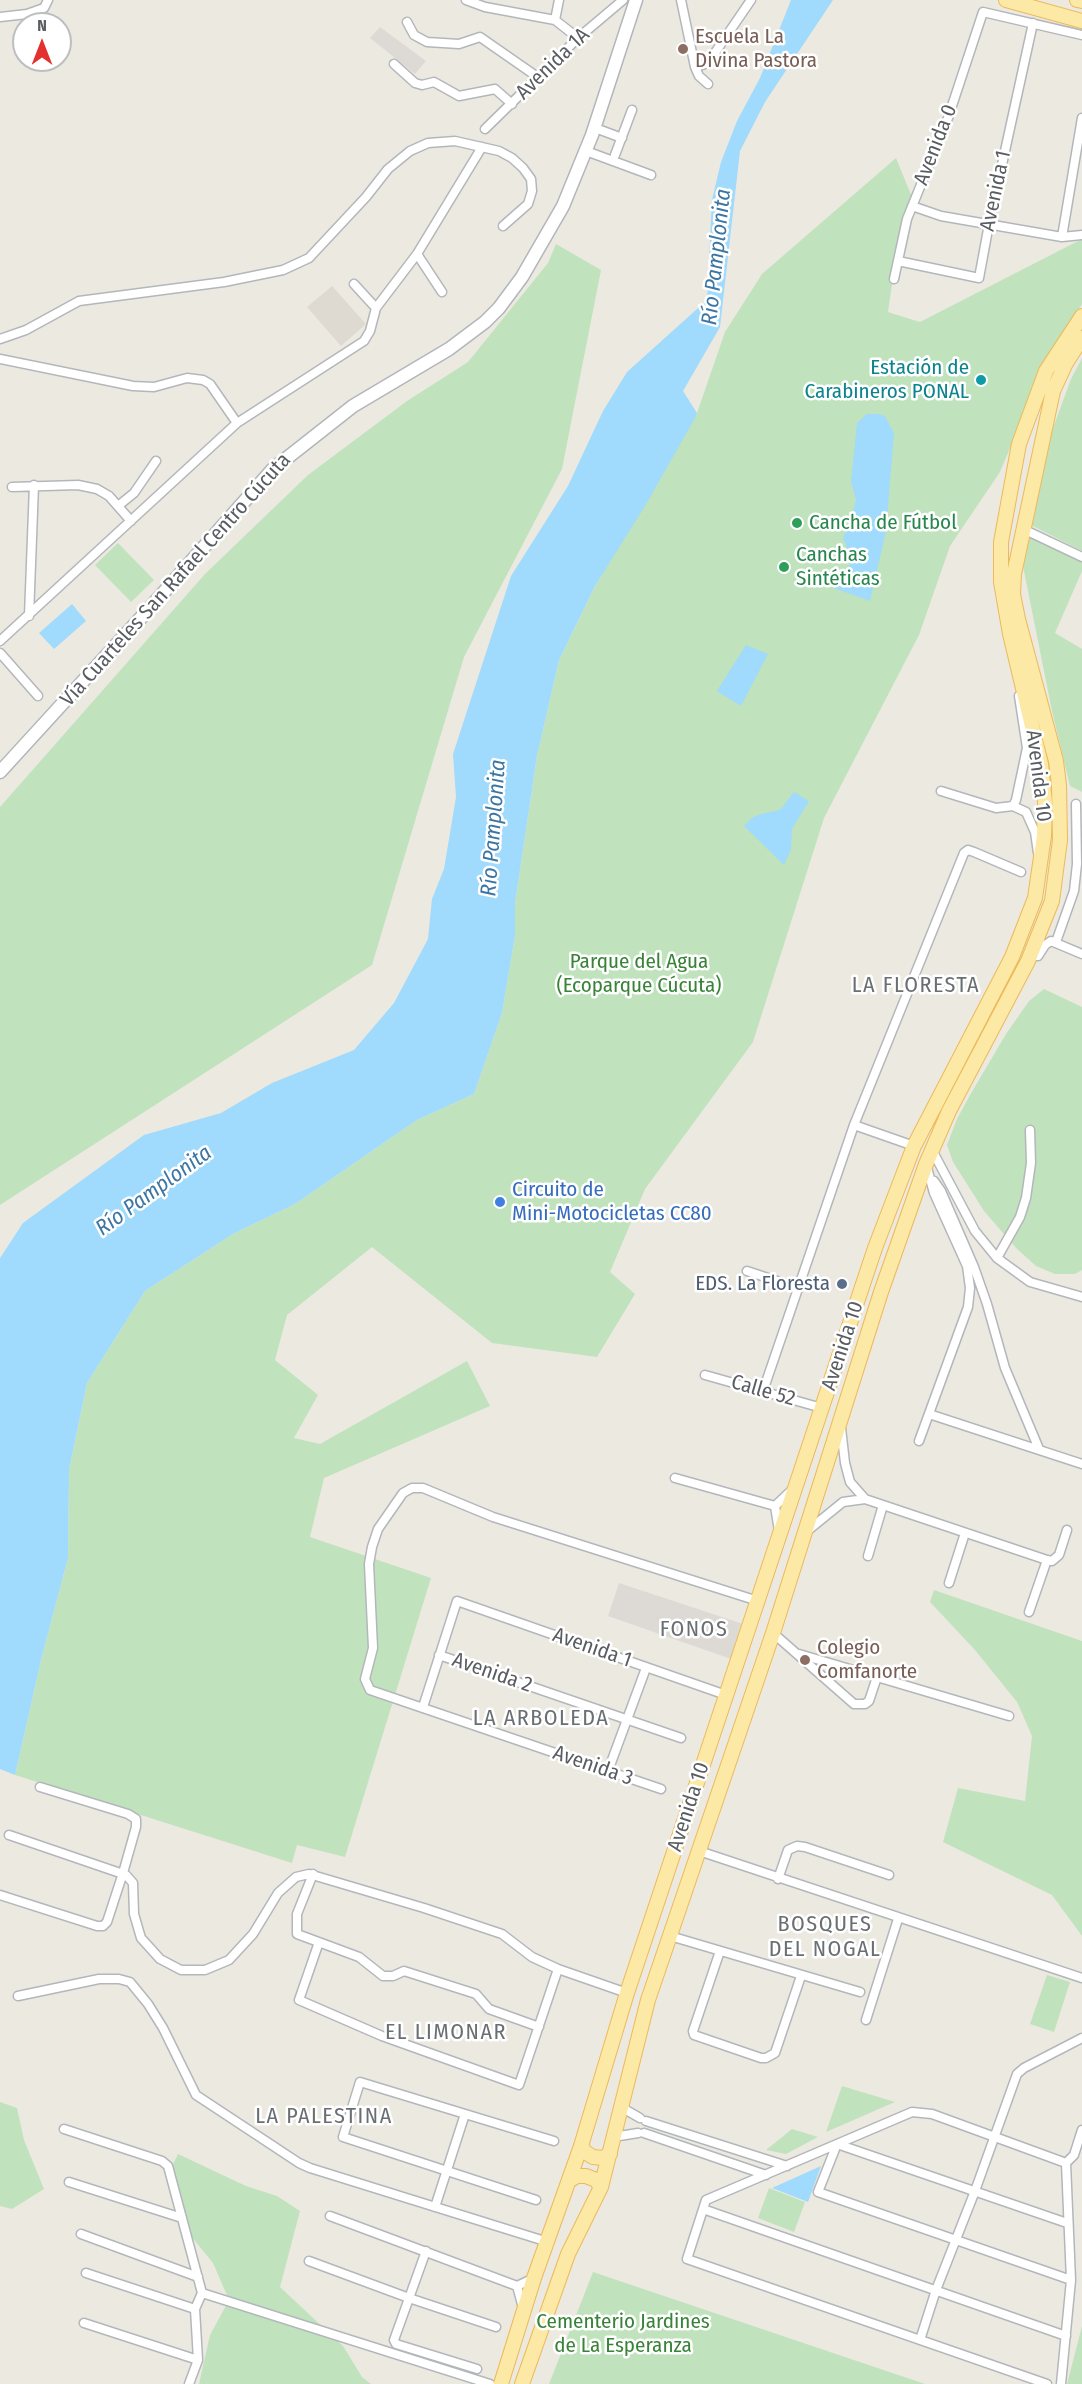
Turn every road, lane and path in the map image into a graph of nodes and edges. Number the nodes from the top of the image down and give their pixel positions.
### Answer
1 (48, 0) edge
2 (466, 0) edge
3 (559, 0) edge
4 (623, 0) edge
5 (636, 0) edge
6 (681, 0) edge
7 (751, 0) edge
8 (1006, 0) edge
9 (1077, 0) edge
10 (1082, 1) edge
11 (0, 17) edge
12 (555, 20) junction
13 (407, 21) dead end
14 (1082, 21) edge
15 (1033, 23) junction
16 (1082, 35) edge
17 (578, 38) junction
18 (394, 64) dead end
19 (695, 67) junction
20 (539, 78) junction
21 (708, 84) dead end
22 (512, 104) junction
23 (632, 110) dead end
24 (1082, 118) edge
25 (595, 128) junction
26 (485, 129) dead end
27 (622, 138) junction
28 (482, 147) junction
29 (586, 151) junction
30 (615, 155) dead end
31 (651, 175) dead end
32 (912, 206) junction
33 (989, 224) junction
34 (503, 226) dead end
35 (1082, 235) edge
36 (1066, 237) junction
37 (417, 254) junction
38 (898, 261) junction
39 (894, 279) dead end
40 (354, 284) dead end
41 (442, 292) dead end
42 (376, 308) junction
43 (1082, 316) edge
44 (0, 339) edge
45 (1076, 339) edge
46 (0, 359) edge
47 (237, 423) junction
48 (156, 461) dead end
49 (34, 485) junction
50 (12, 487) dead end
51 (118, 506) junction
52 (131, 521) junction
53 (1023, 529) junction
54 (1082, 557) edge
55 (29, 616) junction
56 (0, 642) edge
57 (0, 653) edge
58 (1023, 683) junction
59 (38, 696) dead end
60 (0, 772) edge
61 (941, 791) dead end
62 (1076, 804) dead end
63 (1012, 806) junction
64 (1021, 872) dead end
65 (1040, 872) junction
66 (1056, 942) junction
67 (1082, 954) edge
68 (1030, 957) junction
69 (854, 1125) junction
70 (1030, 1130) dead end
71 (914, 1146) junction
72 (932, 1150) junction
73 (926, 1164) junction
74 (932, 1178) junction
75 (934, 1193) junction
76 (915, 1196) junction
77 (997, 1258) junction
78 (747, 1271) dead end
79 (798, 1288) junction
80 (1082, 1297) edge
81 (705, 1375) dead end
82 (763, 1391) junction
83 (822, 1408) junction
84 (929, 1414) junction
85 (841, 1422) junction
86 (919, 1441) dead end
87 (1040, 1449) junction
88 (1082, 1464) edge
89 (675, 1478) dead end
90 (798, 1481) junction
91 (821, 1483) junction
92 (865, 1499) junction
93 (790, 1504) junction
94 (883, 1505) junction
95 (775, 1506) junction
96 (813, 1510) junction
97 (1068, 1530) dead end
98 (805, 1533) junction
99 (965, 1533) junction
100 (780, 1534) junction
101 (868, 1556) dead end
102 (1047, 1560) junction
103 (949, 1583) dead end
104 (758, 1601) junction
105 (1029, 1612) dead end
106 (773, 1633) junction
107 (799, 1654) junction
108 (439, 1655) junction
109 (646, 1668) junction
110 (877, 1677) junction
111 (726, 1695) junction
112 (423, 1707) junction
113 (1009, 1716) dead end
114 (626, 1719) junction
115 (681, 1738) dead end
116 (608, 1771) junction
117 (40, 1786) dead end
118 (661, 1789) dead end
119 (9, 1835) dead end
120 (699, 1851) junction
121 (123, 1874) junction
122 (314, 1874) junction
123 (889, 1875) dead end
124 (778, 1879) junction
125 (0, 1895) edge
126 (898, 1919) junction
127 (670, 1936) junction
128 (319, 1942) junction
129 (720, 1951) junction
130 (558, 1969) junction
131 (801, 1976) junction
132 (1082, 1978) edge
133 (860, 1992) dead end
134 (627, 1993) junction
135 (18, 1996) dead end
136 (866, 2020) dead end
137 (539, 2027) junction
138 (1082, 2038) edge
139 (621, 2102) junction
140 (465, 2114) junction
141 (64, 2129) dead end
142 (1082, 2130) edge
143 (613, 2137) junction
144 (995, 2138) junction
145 (554, 2141) dead end
146 (837, 2144) junction
147 (581, 2146) junction
148 (610, 2154) junction
149 (1066, 2163) junction
150 (787, 2166) junction
151 (447, 2172) junction
152 (766, 2175) junction
153 (570, 2180) junction
154 (69, 2182) dead end
155 (601, 2187) junction
156 (975, 2192) junction
157 (536, 2200) dead end
158 (435, 2207) junction
159 (703, 2209) junction
160 (330, 2216) dead end
161 (182, 2218) junction
162 (1068, 2223) junction
163 (81, 2234) dead end
164 (956, 2239) junction
165 (548, 2242) junction
166 (426, 2251) junction
167 (309, 2261) dead end
168 (86, 2273) dead end
169 (198, 2277) junction
170 (534, 2278) junction
171 (1071, 2280) junction
172 (517, 2286) junction
173 (936, 2290) junction
174 (202, 2292) junction
175 (409, 2298) junction
176 (195, 2309) junction
177 (524, 2310) junction
178 (84, 2323) dead end
179 (496, 2327) dead end
180 (1066, 2336) junction
181 (920, 2340) junction
182 (198, 2360) junction
183 (477, 2369) dead end
184 (189, 2384) edge
185 (490, 2384) edge
186 (501, 2384) edge
187 (522, 2384) edge
188 (1047, 2384) edge
189 (1061, 2384) edge

1 - 11 street
2 - 12 street
3 - 12 street, Avenida 1A
4 - 17 street, Avenida 1A
5 - 25 main road, Vía Cuarteles San Rafael Centro Cúcuta
6 - 19 street
7 - 19 street
8 - 14 main road
9 - 10 main road
12 - 17 street
13 - 20 street
15 - 16 street
15 - 32 street, Avenida 0
15 - 33 street, Avenida 1
17 - 20 street, Avenida 1A
18 - 22 street
19 - 21 street
20 - 22 street, Avenida 1A
22 - 26 street, Avenida 1A
23 - 27 street
24 - 36 street
25 - 27 street
25 - 29 main road, Vía Cuarteles San Rafael Centro Cúcuta
27 - 30 street
28 - 34 street
28 - 37 street
28 - 44 street
29 - 31 street
29 - 60 main road, Vía Cuarteles San Rafael Centro Cúcuta
32 - 33 street
32 - 38 street, Avenida 0
33 - 36 street
33 - 38 street, Avenida 1
35 - 36 street
37 - 41 street
37 - 42 street
38 - 39 street, Avenida 0
40 - 42 street
42 - 47 street
43 - 45 main road, Avenida 10
45 - 53 main road, Avenida 10
45 - 58 main road, Avenida 10
46 - 47 street
47 - 52 street
48 - 51 street
49 - 50 street
49 - 51 street
49 - 55 street
51 - 52 street
52 - 55 street
53 - 54 street
53 - 68 main road, Avenida 10
55 - 56 street
57 - 59 street
58 - 63 street
58 - 65 main road, Avenida 10
61 - 63 street
62 - 66 street
63 - 65 street
64 - 69 street
65 - 71 main road, Avenida 10
66 - 67 street
66 - 68 street
68 - 72 main road, Avenida 10
69 - 71 street
69 - 79 street
70 - 77 street
71 - 83 main road, Avenida 10
72 - 73 main road, Avenida 10
72 - 77 street
73 - 74 street
73 - 76 main road, Avenida 10
74 - 75 street
74 - 87 street
75 - 76 street
75 - 84 street
76 - 85 main road, Avenida 10
77 - 80 street
78 - 79 street
79 - 82 street
81 - 82 street, Calle 52
82 - 83 street, Calle 52
83 - 90 main road, Avenida 10
84 - 86 street
84 - 87 street
85 - 91 main road, Avenida 10
85 - 92 street
87 - 88 street
89 - 95 street
90 - 91 main road
90 - 93 main road, Avenida 10
90 - 95 street
91 - 96 main road, Avenida 10
92 - 94 street
92 - 98 street
93 - 96 main road
93 - 100 main road, Avenida 10
94 - 99 street
94 - 101 street
95 - 100 street
96 - 98 main road, Avenida 10
97 - 102 street
98 - 106 main road, Avenida 10
99 - 102 street
99 - 103 street
100 - 104 main road, Avenida 10
102 - 105 street
104 - 111 main road, Avenida 10
104 - 112 street, Avenida 3
106 - 107 street
106 - 120 main road, Avenida 10
107 - 110 street
107 - 110 street
108 - 109 street, Avenida 1
108 - 112 street
108 - 114 street, Avenida 2
109 - 111 street, Avenida 1
109 - 114 street
110 - 113 street
111 - 134 main road, Avenida 10
112 - 116 street, Avenida 3
114 - 115 street, Avenida 2
114 - 116 street
116 - 118 street, Avenida 3
117 - 121 street
119 - 121 street
120 - 124 street
120 - 127 main road, Avenida 10
121 - 122 street
121 - 125 street
122 - 128 street
122 - 130 street
123 - 124 street
124 - 126 street
126 - 132 street
126 - 136 street
127 - 129 street
127 - 139 main road, Avenida 10
128 - 137 street
128 - 137 street
129 - 131 street
129 - 131 street
130 - 134 street
130 - 137 street
131 - 133 street
134 - 147 main road, Avenida 10
135 - 158 street
138 - 144 street
139 - 143 main road, Avenida 10
139 - 150 street
140 - 145 street
140 - 151 street
140 - 151 street
141 - 161 street
142 - 149 street
143 - 148 main road, Avenida 10
143 - 152 street
144 - 146 street
144 - 149 street
144 - 156 street
146 - 150 street
146 - 156 street
146 - 164 street
147 - 148 main road
147 - 153 main road, Avenida 10
148 - 155 main road, Avenida 10
149 - 162 street
150 - 152 street
151 - 157 street
151 - 158 street
152 - 159 street
153 - 155 main road
153 - 165 main road, Avenida 10
154 - 161 street
155 - 187 main road, Avenida 10
156 - 162 street
156 - 164 street
158 - 165 street
159 - 173 street
159 - 181 street
160 - 166 street
161 - 169 street
162 - 171 street
163 - 169 street
164 - 171 street
164 - 173 street
165 - 170 main road, Avenida 10
166 - 172 street
166 - 175 street
167 - 175 street
168 - 176 street
169 - 174 street
170 - 172 street
170 - 177 main road, Avenida 10
171 - 180 street
172 - 177 street
173 - 180 street
173 - 181 street
174 - 176 street
174 - 185 street
175 - 179 street
175 - 183 street
176 - 182 street
177 - 186 main road, Avenida 10
178 - 182 street
180 - 189 street
181 - 188 street
182 - 184 street

